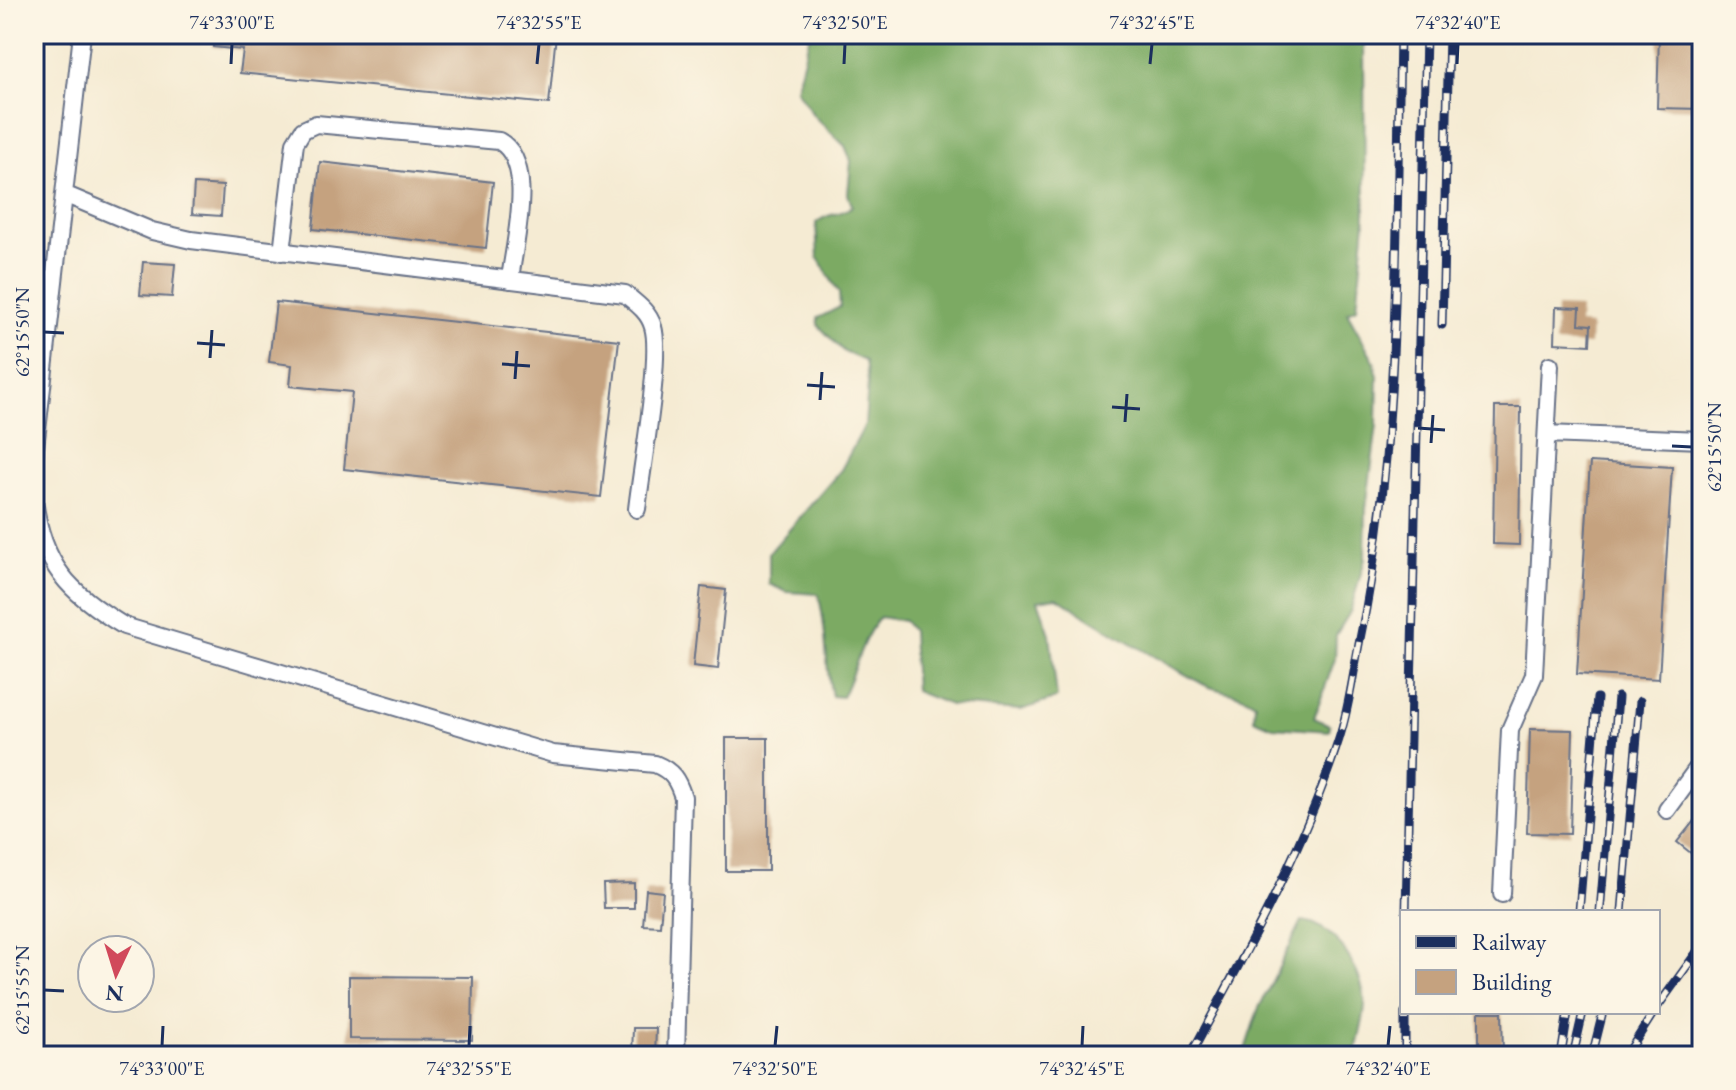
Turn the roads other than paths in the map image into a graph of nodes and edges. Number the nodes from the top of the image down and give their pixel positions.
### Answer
1 (82, 34) edge
2 (64, 194) junction
3 (282, 252) junction
4 (510, 280) junction
5 (1550, 365) dead end
6 (1547, 434) junction
7 (1702, 440) edge
8 (34, 457) edge
9 (34, 499) edge
10 (637, 509) dead end
11 (1702, 762) edge
12 (1667, 810) dead end
13 (1502, 894) dead end
14 (676, 1056) edge

1 - 2 lane
2 - 3 lane
2 - 8 lane
3 - 4 lane
3 - 4 lane
4 - 10 lane
5 - 6 lane
6 - 7 lane
6 - 13 lane
9 - 14 lane
11 - 12 lane

